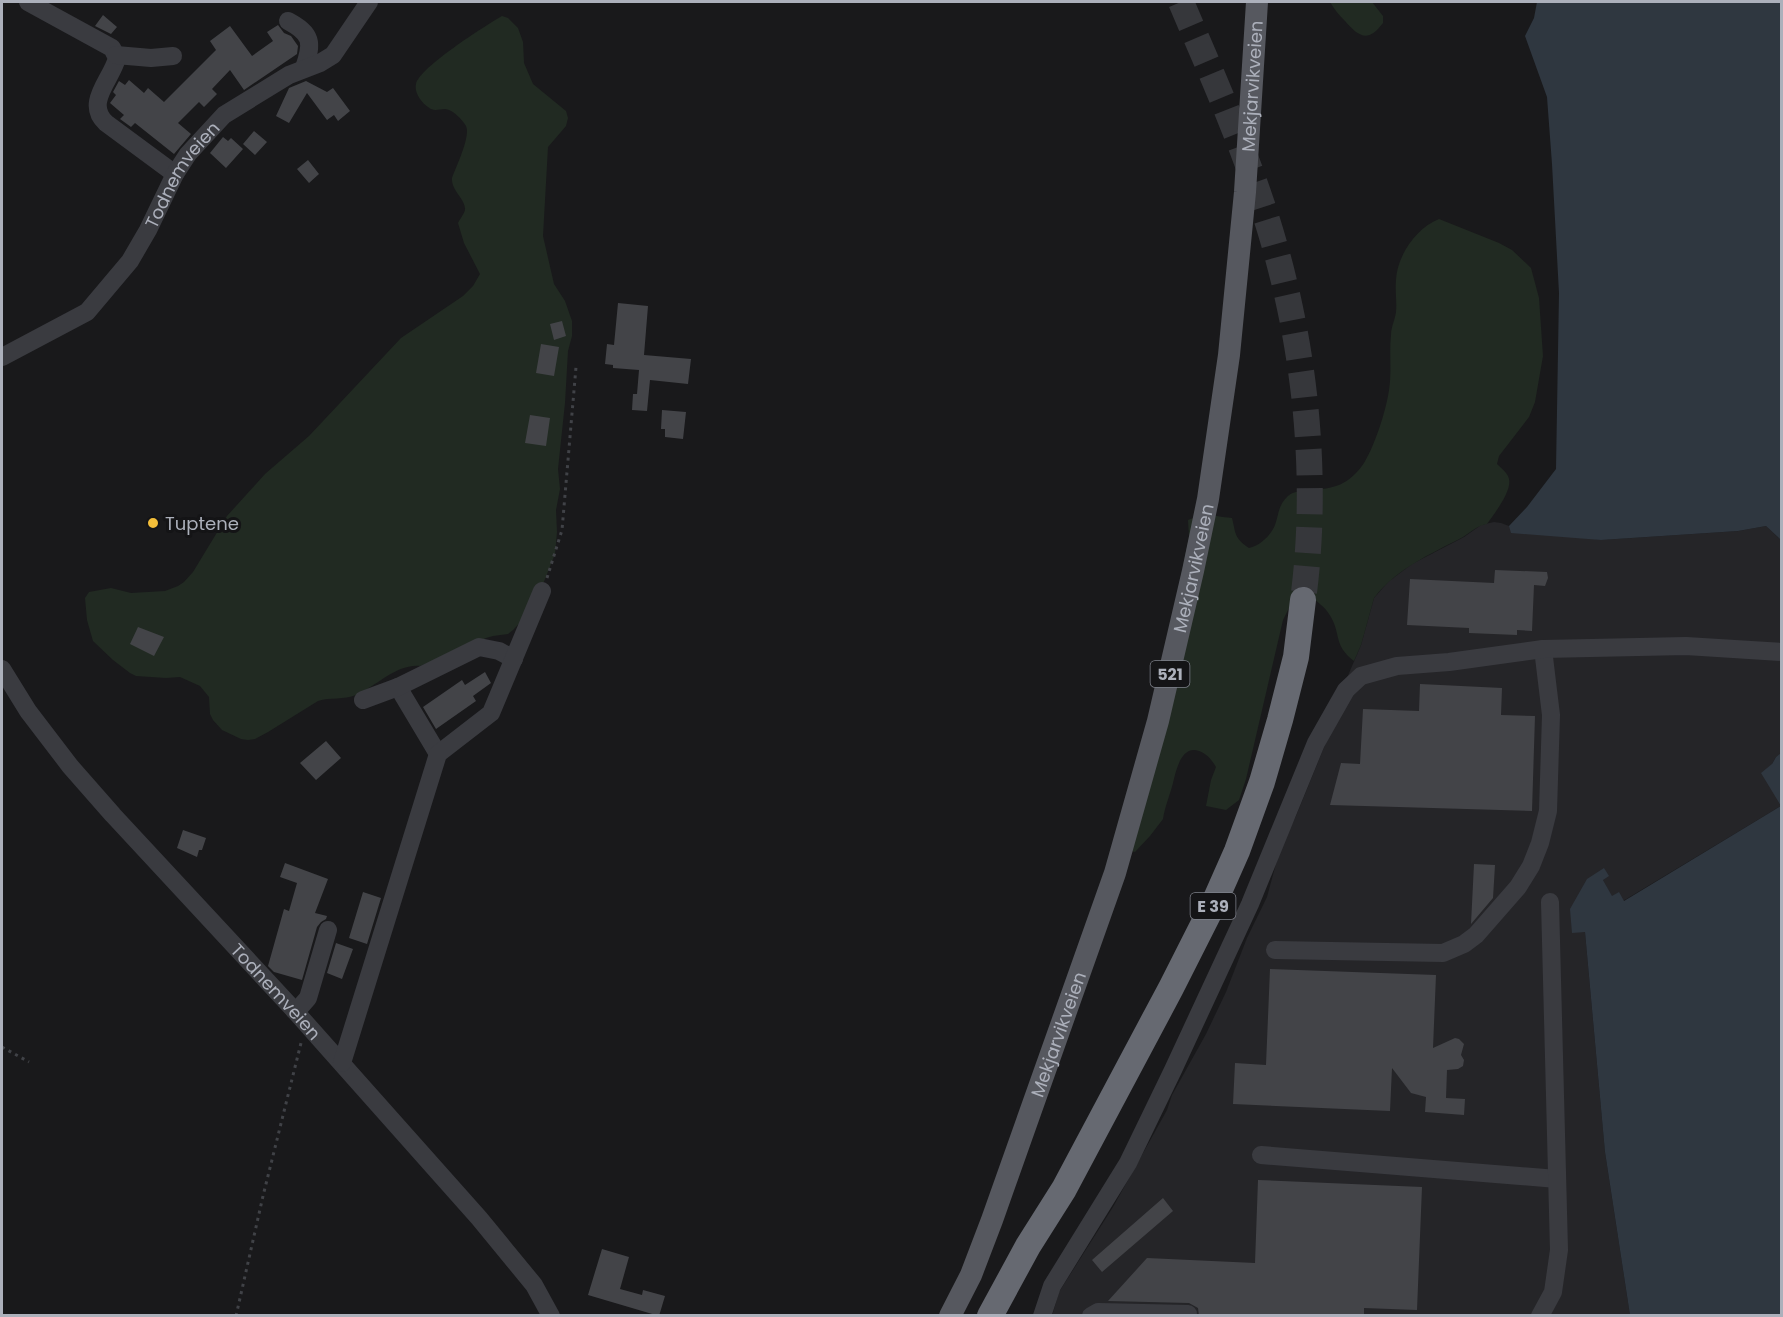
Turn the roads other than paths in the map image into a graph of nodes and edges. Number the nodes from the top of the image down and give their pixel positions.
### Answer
1 (28, 2) edge
2 (369, 2) edge
3 (1257, 2) edge
4 (288, 21) dead end
5 (116, 55) junction
6 (173, 56) dead end
7 (304, 68) junction
8 (175, 174) junction
9 (2, 357) edge
10 (542, 591) road end
11 (1304, 600) tunnel mouth
12 (1543, 649) junction
13 (1782, 652) edge
14 (514, 658) junction
15 (2, 669) edge
16 (398, 687) junction
17 (363, 700) dead end
18 (438, 754) junction
19 (1550, 902) dead end
20 (328, 930) dead end
21 (1275, 950) dead end
22 (294, 1010) junction
23 (342, 1063) junction
24 (1261, 1155) dead end
25 (1557, 1179) junction
26 (1064, 1189) junction
27 (1188, 1314) dead end
28 (551, 1316) edge
29 (950, 1316) edge
30 (990, 1316) edge
31 (1006, 1316) edge
32 (1042, 1316) edge
33 (1091, 1316) edge
34 (1540, 1316) edge

1 - 5 street
2 - 7 street, Todnemveien
3 - 29 main road, Mekjarvikveien / 521
4 - 7 street
5 - 6 street
5 - 8 street
7 - 8 street, Todnemveien
8 - 9 street, Todnemveien
10 - 14 street
11 - 26 highway, E 39
12 - 13 street
12 - 21 street
12 - 32 street
14 - 16 street
14 - 18 street
15 - 22 street, Todnemveien
16 - 17 street
16 - 18 street
18 - 23 street
19 - 25 street
20 - 22 street
22 - 23 street, Todnemveien
23 - 28 street, Todnemveien
24 - 25 street
25 - 34 street
26 - 30 highway, E 39
26 - 31 highway, E 39
27 - 33 street

